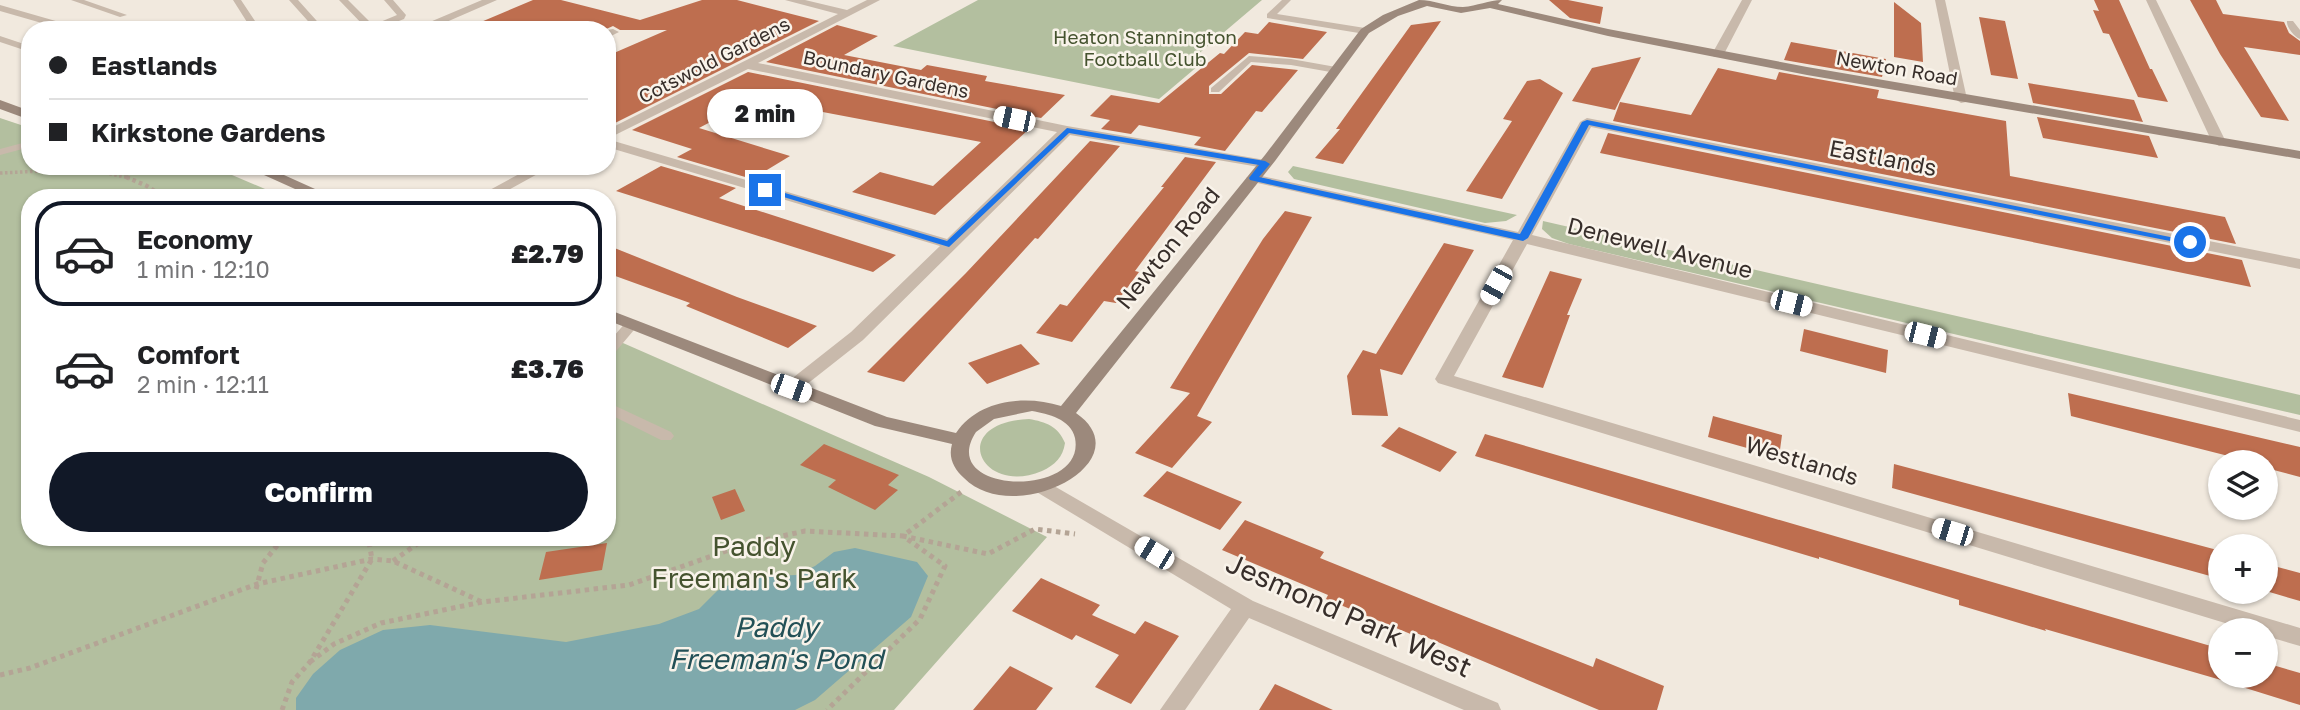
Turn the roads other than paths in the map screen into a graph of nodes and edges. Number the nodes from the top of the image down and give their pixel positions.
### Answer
1 (75, 0) edge
2 (237, 0) edge
3 (293, 0) edge
4 (343, 0) edge
5 (388, 0) edge
6 (492, 0) edge
7 (790, 0) edge
8 (875, 0) edge
9 (1287, 0) edge
10 (1747, 0) edge
11 (1940, 0) edge
12 (2151, 0) edge
13 (1425, 1) edge
14 (1494, 3) edge
15 (0, 8) edge
16 (848, 13) junction
17 (123, 15) dead end
18 (47, 21) edge
19 (251, 21) edge
20 (313, 21) edge
21 (362, 21) edge
22 (390, 21) edge
23 (440, 21) edge
24 (2290, 23) dead end
25 (1365, 31) junction
26 (2300, 36) edge
27 (0, 39) edge
28 (21, 46) edge
29 (1718, 54) junction
30 (748, 65) junction
31 (1336, 70) junction
32 (1215, 90) dead end
33 (1961, 99) junction
34 (0, 104) edge
35 (21, 112) edge
36 (1067, 130) junction
37 (616, 131) edge
38 (2219, 142) junction
39 (21, 146) edge
40 (616, 146) edge
41 (0, 152) edge
42 (2300, 155) edge
43 (1265, 164) junction
44 (273, 175) edge
45 (527, 175) edge
46 (1253, 178) junction
47 (306, 189) edge
48 (500, 189) edge
49 (1523, 238) junction
50 (949, 244) junction
51 (2300, 264) edge
52 (616, 318) edge
53 (632, 324) junction
54 (616, 343) edge
55 (791, 388) junction
56 (616, 411) edge
57 (1065, 414) junction
58 (2300, 426) edge
59 (666, 436) dead end
60 (961, 440) junction
61 (1042, 486) junction
62 (1245, 607) junction
63 (2300, 637) edge
64 (1172, 710) edge
65 (1489, 710) edge

1 - 17 lane
2 - 19 lane
3 - 20 lane
4 - 21 lane
5 - 22 lane
6 - 23 street
7 - 16 street
8 - 16 street, Cotswold Gardens
9 - 25 lane
10 - 29 street
11 - 33 street
12 - 38 street
13 - 14 street, Newton Road
13 - 25 street, Newton Road
14 - 29 street, Newton Road
15 - 18 lane
16 - 30 street, Cotswold Gardens
24 - 26 lane
25 - 31 street, Newton Road
27 - 28 lane
29 - 33 street, Newton Road
30 - 36 street, Boundary Gardens
30 - 37 street, Cotswold Gardens
31 - 32 lane
31 - 43 street, Newton Road
33 - 38 street, Newton Road
34 - 35 street
36 - 43 street, Boundary Gardens
36 - 50 street
38 - 42 street, Newton Road
39 - 41 lane
40 - 50 street
43 - 46 street, Newton Road
44 - 47 street
45 - 48 street
46 - 49 street, Denewell Avenue
46 - 57 street, Newton Road
49 - 51 street, Eastlands
49 - 58 street, Denewell Avenue
49 - 63 street, Westlands
50 - 55 street
52 - 53 street
53 - 54 lane
53 - 55 street
55 - 60 street
56 - 59 lane
57 - 60 street
57 - 61 street
60 - 61 street
61 - 62 street, Jesmond Park West
62 - 64 street
62 - 65 street, Jesmond Park West

